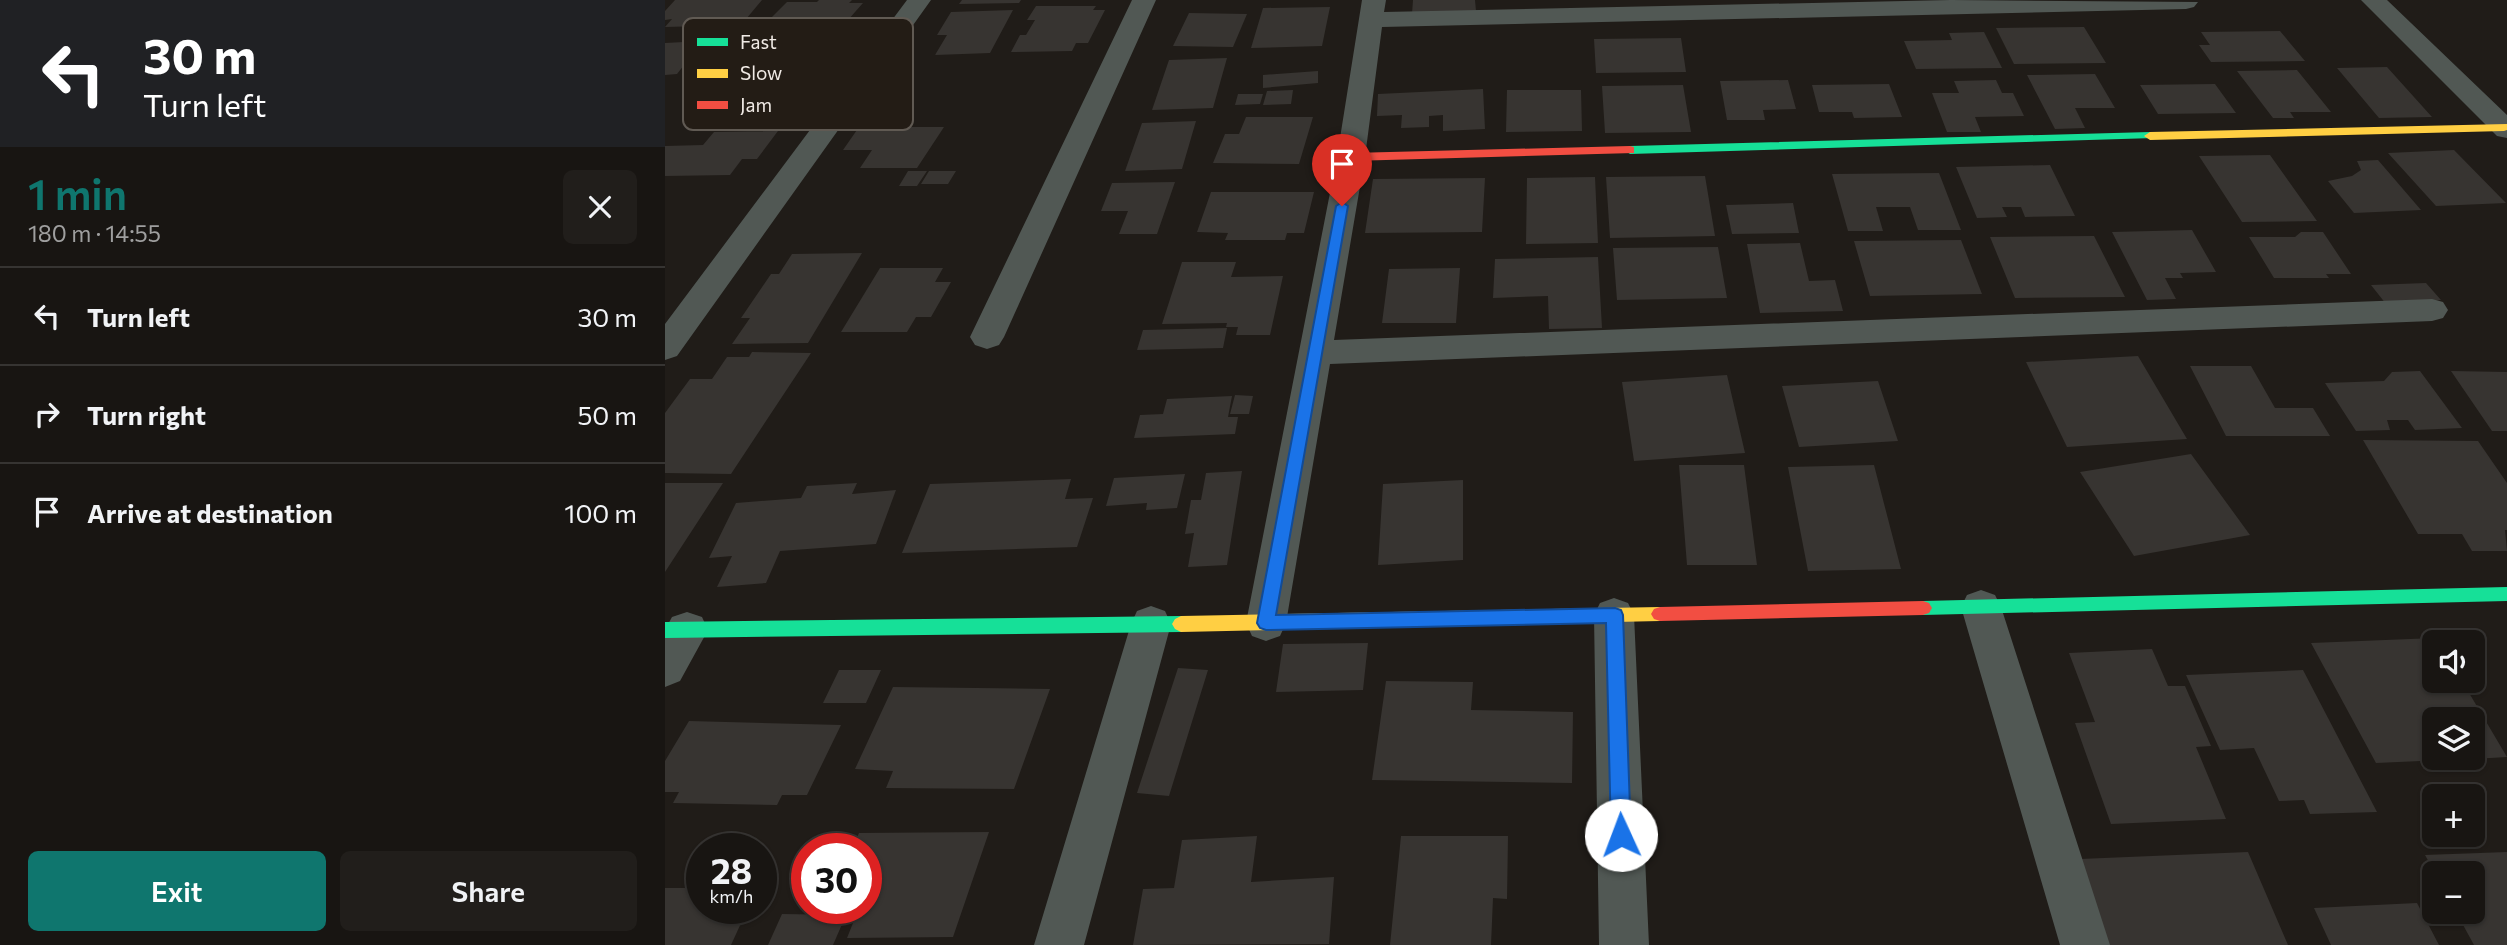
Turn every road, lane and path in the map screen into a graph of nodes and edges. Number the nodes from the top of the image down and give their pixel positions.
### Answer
1 (919, 0) edge
2 (1144, 0) edge
3 (2373, 0) edge
4 (2186, 2) dead end
5 (1373, 10) edge
6 (906, 18) edge
7 (2505, 129) edge
8 (824, 130) edge
9 (1351, 158) junction
10 (2432, 310) dead end
11 (987, 337) dead end
12 (665, 348) edge
13 (1315, 353) junction
14 (2507, 594) edge
15 (1981, 607) junction
16 (1615, 615) junction
17 (1266, 623) junction
18 (1151, 624) junction
19 (676, 630) edge
20 (665, 668) edge
21 (1059, 945) edge
22 (1624, 945) edge
23 (2085, 945) edge

1 - 6 street
2 - 11 street
3 - 7 street
4 - 5 street
5 - 9 street
7 - 9 street
8 - 12 street
9 - 13 street
10 - 13 street
13 - 17 street
14 - 15 street
15 - 16 street
15 - 23 street
16 - 17 street
16 - 22 street
17 - 18 street
18 - 19 street
18 - 21 street
19 - 20 street

